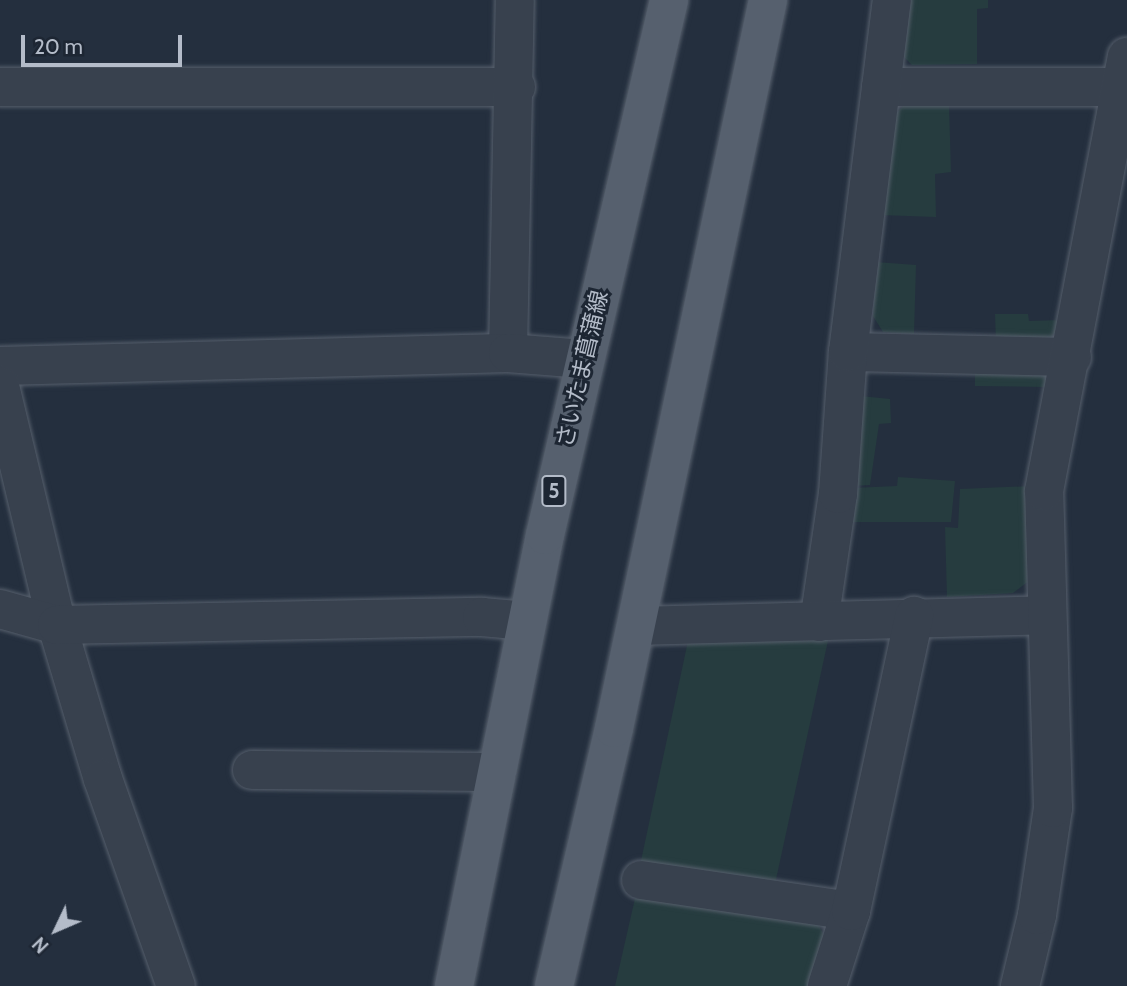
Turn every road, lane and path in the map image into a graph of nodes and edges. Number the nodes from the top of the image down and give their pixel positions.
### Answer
1 (515, 0) edge
2 (669, 0) edge
3 (768, 0) edge
4 (892, 0) edge
5 (1126, 72) edge
6 (0, 87) edge
7 (516, 87) junction
8 (881, 87) junction
9 (848, 352) junction
10 (508, 354) junction
11 (1072, 357) junction
12 (584, 359) junction
13 (0, 366) edge
14 (0, 386) edge
15 (10, 474) edge
16 (0, 609) edge
17 (1046, 614) junction
18 (914, 616) junction
19 (527, 621) junction
20 (819, 622) junction
21 (57, 625) junction
22 (636, 626) junction
23 (252, 770) dead end
24 (497, 772) junction
25 (641, 880) dead end
26 (851, 911) junction
27 (176, 986) edge
28 (454, 986) edge
29 (554, 986) edge
30 (827, 986) edge
31 (1020, 986) edge

1 - 7 street
2 - 12 main road, さいたま菖蒲線 / 5
3 - 22 main road
4 - 8 street
5 - 8 street
5 - 11 street
6 - 7 street
7 - 10 street
8 - 9 street
9 - 11 street
9 - 20 street
10 - 12 street
10 - 13 street
11 - 17 street
12 - 19 main road, さいたま菖蒲線 / 5
14 - 15 street
15 - 21 street
16 - 21 street
17 - 18 street
17 - 31 street
18 - 20 street
18 - 26 street
19 - 21 street
19 - 24 main road, さいたま菖蒲線 / 5
20 - 22 street
21 - 27 street
22 - 29 main road
23 - 24 street
24 - 28 main road, さいたま菖蒲線 / 5
25 - 26 street
26 - 30 street

